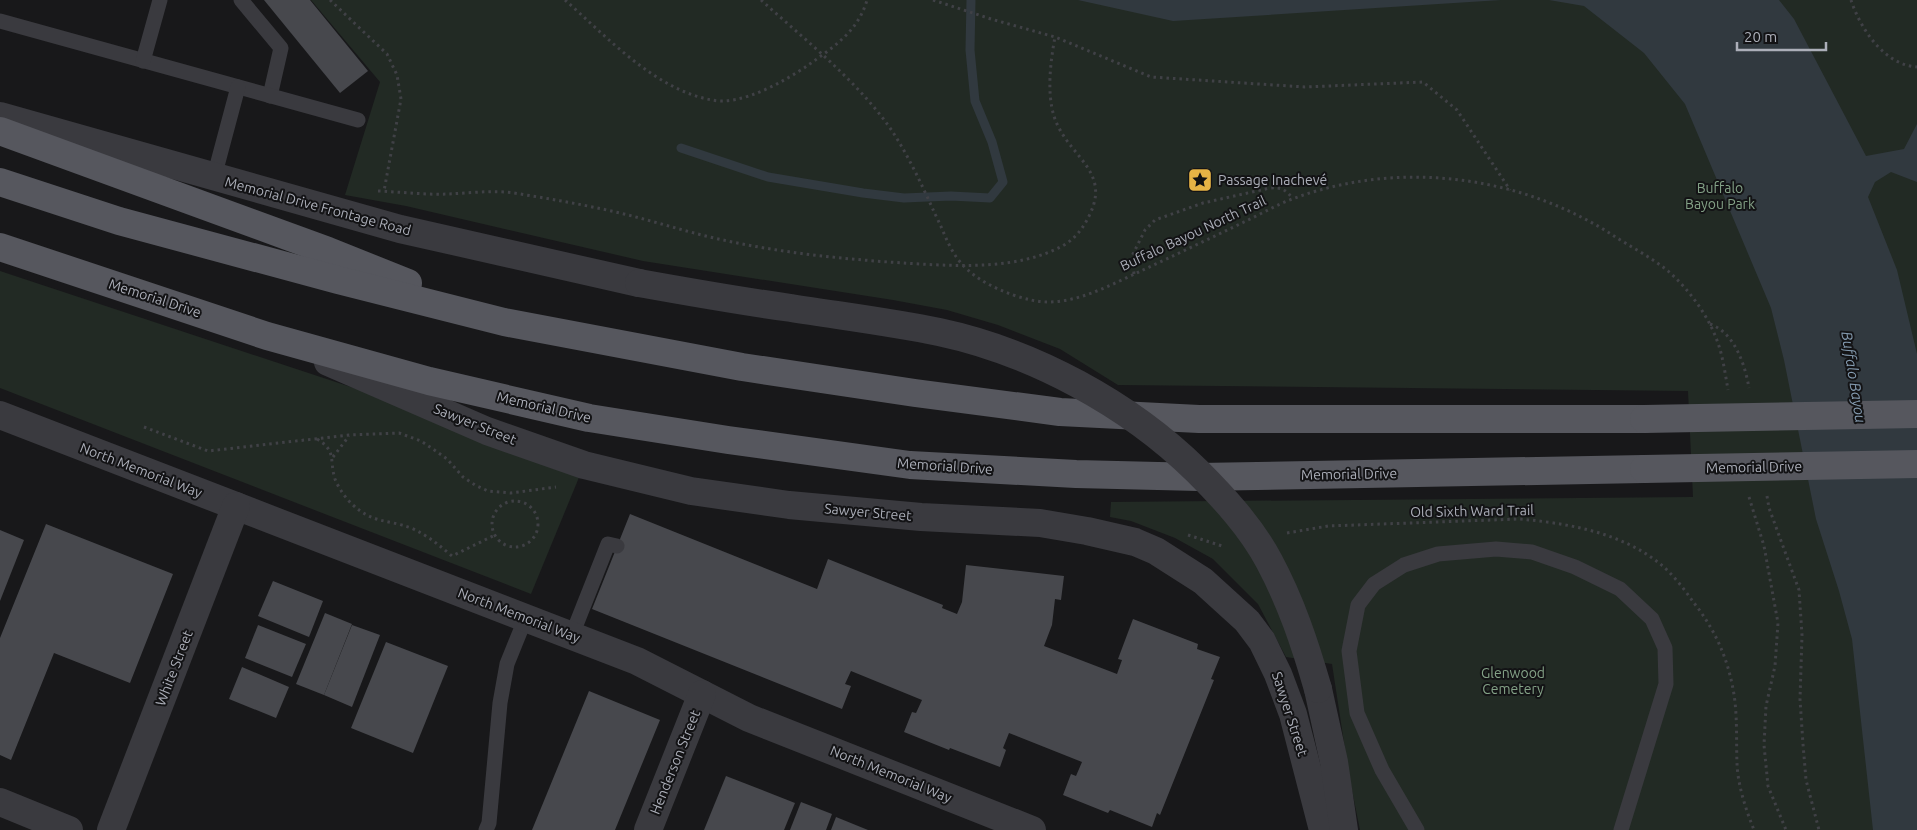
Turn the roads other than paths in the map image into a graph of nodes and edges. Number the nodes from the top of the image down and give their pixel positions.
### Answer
1 (160, 0) edge
2 (241, 0) edge
3 (0, 21) edge
4 (143, 61) junction
5 (238, 87) junction
6 (270, 96) junction
7 (0, 116) edge
8 (358, 120) dead end
9 (0, 131) edge
10 (214, 177) junction
11 (0, 182) edge
12 (0, 247) edge
13 (639, 284) joint
14 (504, 322) junction
15 (267, 336) junction
16 (1917, 414) edge
17 (0, 415) edge
18 (1917, 464) edge
19 (236, 506) junction
20 (617, 546) dead end
21 (526, 617) junction
22 (572, 635) junction
23 (702, 694) junction
24 (0, 802) edge
25 (69, 830) edge
26 (111, 830) edge
27 (486, 830) edge
28 (648, 830) edge
29 (1032, 830) edge
30 (1323, 830) edge
31 (1344, 830) edge
32 (1417, 830) edge
33 (1621, 830) edge

1 - 4 lane
2 - 6 lane
3 - 4 lane
4 - 5 lane
5 - 6 lane
5 - 10 lane
6 - 8 lane
7 - 10 street, Memorial Drive Frontage Road
9 - 14 main road
10 - 13 street, Memorial Drive Frontage Road
11 - 14 main road
12 - 15 main road, Memorial Drive
13 - 31 street, Sawyer Street, bridge
14 - 16 main road, bridge
15 - 18 main road, Memorial Drive, bridge
15 - 30 street, Sawyer Street
17 - 19 street, North Memorial Way
19 - 21 street, North Memorial Way
19 - 26 street, White Street
20 - 22 lane
21 - 22 street, North Memorial Way
21 - 27 lane
22 - 23 street, North Memorial Way
23 - 28 street, Henderson Street
23 - 29 street, North Memorial Way
24 - 25 street
32 - 33 lane

